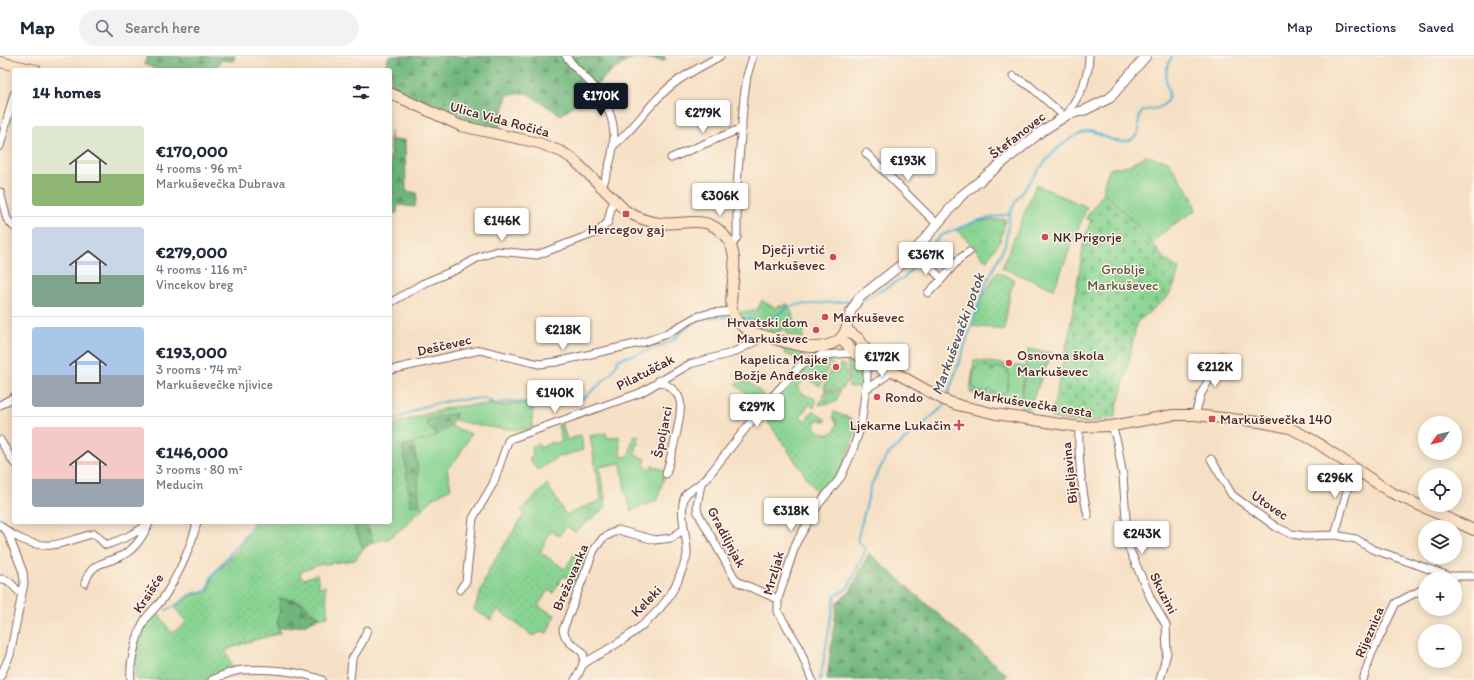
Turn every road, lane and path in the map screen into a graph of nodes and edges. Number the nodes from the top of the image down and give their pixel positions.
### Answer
1 (566, 56) edge
2 (720, 56) edge
3 (753, 56) edge
4 (1089, 56) edge
5 (1146, 56) edge
6 (0, 62) edge
7 (24, 68) edge
8 (1012, 76) dead end
9 (392, 93) edge
10 (12, 101) edge
11 (1066, 116) junction
12 (742, 128) junction
13 (614, 145) junction
14 (0, 146) edge
15 (866, 153) dead end
16 (671, 158) dead end
17 (602, 188) junction
18 (0, 192) edge
19 (614, 201) junction
20 (936, 224) junction
21 (12, 225) edge
22 (732, 245) junction
23 (969, 252) dead end
24 (919, 256) junction
25 (942, 279) junction
26 (928, 292) dead end
27 (392, 302) edge
28 (734, 315) junction
29 (843, 334) junction
30 (761, 335) junction
31 (865, 346) junction
32 (857, 355) junction
33 (1222, 356) dead end
34 (873, 360) junction
35 (392, 370) edge
36 (892, 370) junction
37 (659, 380) junction
38 (866, 388) junction
39 (12, 398) edge
40 (0, 406) edge
41 (1194, 415) junction
42 (1112, 426) junction
43 (1079, 427) junction
44 (0, 440) edge
45 (1211, 459) dead end
46 (12, 460) edge
47 (1355, 470) junction
48 (666, 474) dead end
49 (701, 484) junction
50 (1088, 516) dead end
51 (147, 524) edge
52 (149, 524) edge
53 (196, 524) edge
54 (0, 525) edge
55 (683, 530) junction
56 (1474, 530) edge
57 (8, 534) junction
58 (1335, 535) junction
59 (1433, 572) edge
60 (1462, 576) edge
61 (1474, 576) edge
62 (0, 579) edge
63 (85, 583) dead end
64 (460, 590) dead end
65 (1418, 592) edge
66 (22, 593) junction
67 (778, 599) junction
68 (367, 630) dead end
69 (584, 664) junction
70 (0, 677) edge
71 (1365, 678) edge
72 (131, 680) edge
73 (212, 680) edge
74 (322, 680) edge
75 (350, 680) edge
76 (575, 680) edge
77 (812, 680) edge
78 (1160, 680) edge

1 - 13 street
2 - 13 street
3 - 12 street
4 - 11 street
5 - 11 street, Štefanovec
6 - 7 main road
8 - 11 street
9 - 17 main road, Ulica Vida Ročića
10 - 14 street
11 - 20 street, Štefanovec
12 - 16 street
12 - 22 street
13 - 17 street
15 - 20 street
17 - 19 main road, Ulica Vida Ročića
18 - 21 street
19 - 22 main road, Ulica Vida Ročića
19 - 27 street
20 - 24 street, Štefanovec
22 - 28 main road
23 - 25 street
24 - 25 street
24 - 29 street, Štefanovec
25 - 26 street
28 - 30 main road
28 - 35 street, Deščevec
29 - 30 main road
29 - 31 main road
29 - 32 main road
30 - 37 street, Pilatuščak
31 - 32 main road
31 - 34 main road
32 - 34 main road, Markuševečka cesta
32 - 38 street, Mrzljak
32 - 49 street
33 - 41 street
34 - 36 main road, Markuševečka cesta
36 - 38 street
36 - 43 main road, Markuševečka cesta
37 - 48 street, Špoljarci
37 - 64 street, Pilatuščak
38 - 67 street, Mrzljak
39 - 40 street
41 - 42 main road, Markuševečka cesta
41 - 47 main road, Markuševečka cesta
42 - 43 main road, Markuševečka cesta
42 - 78 street, Skuzini
43 - 50 street, Bijeljavina
44 - 46 street
45 - 58 street, Utovec
47 - 56 main road, Markuševečka cesta
47 - 58 street
49 - 55 street
49 - 67 street, Gradiljnjak
51 - 57 street
52 - 63 street
53 - 72 street, Krsišće
54 - 57 street
55 - 69 street, Keleki
55 - 69 street, Brežovanka
57 - 66 street
58 - 59 street, Utovec
60 - 61 street
62 - 66 street
65 - 71 street, Rijeznica
66 - 70 street
67 - 77 street, Mrzljak
68 - 75 street
69 - 76 street
73 - 74 street

